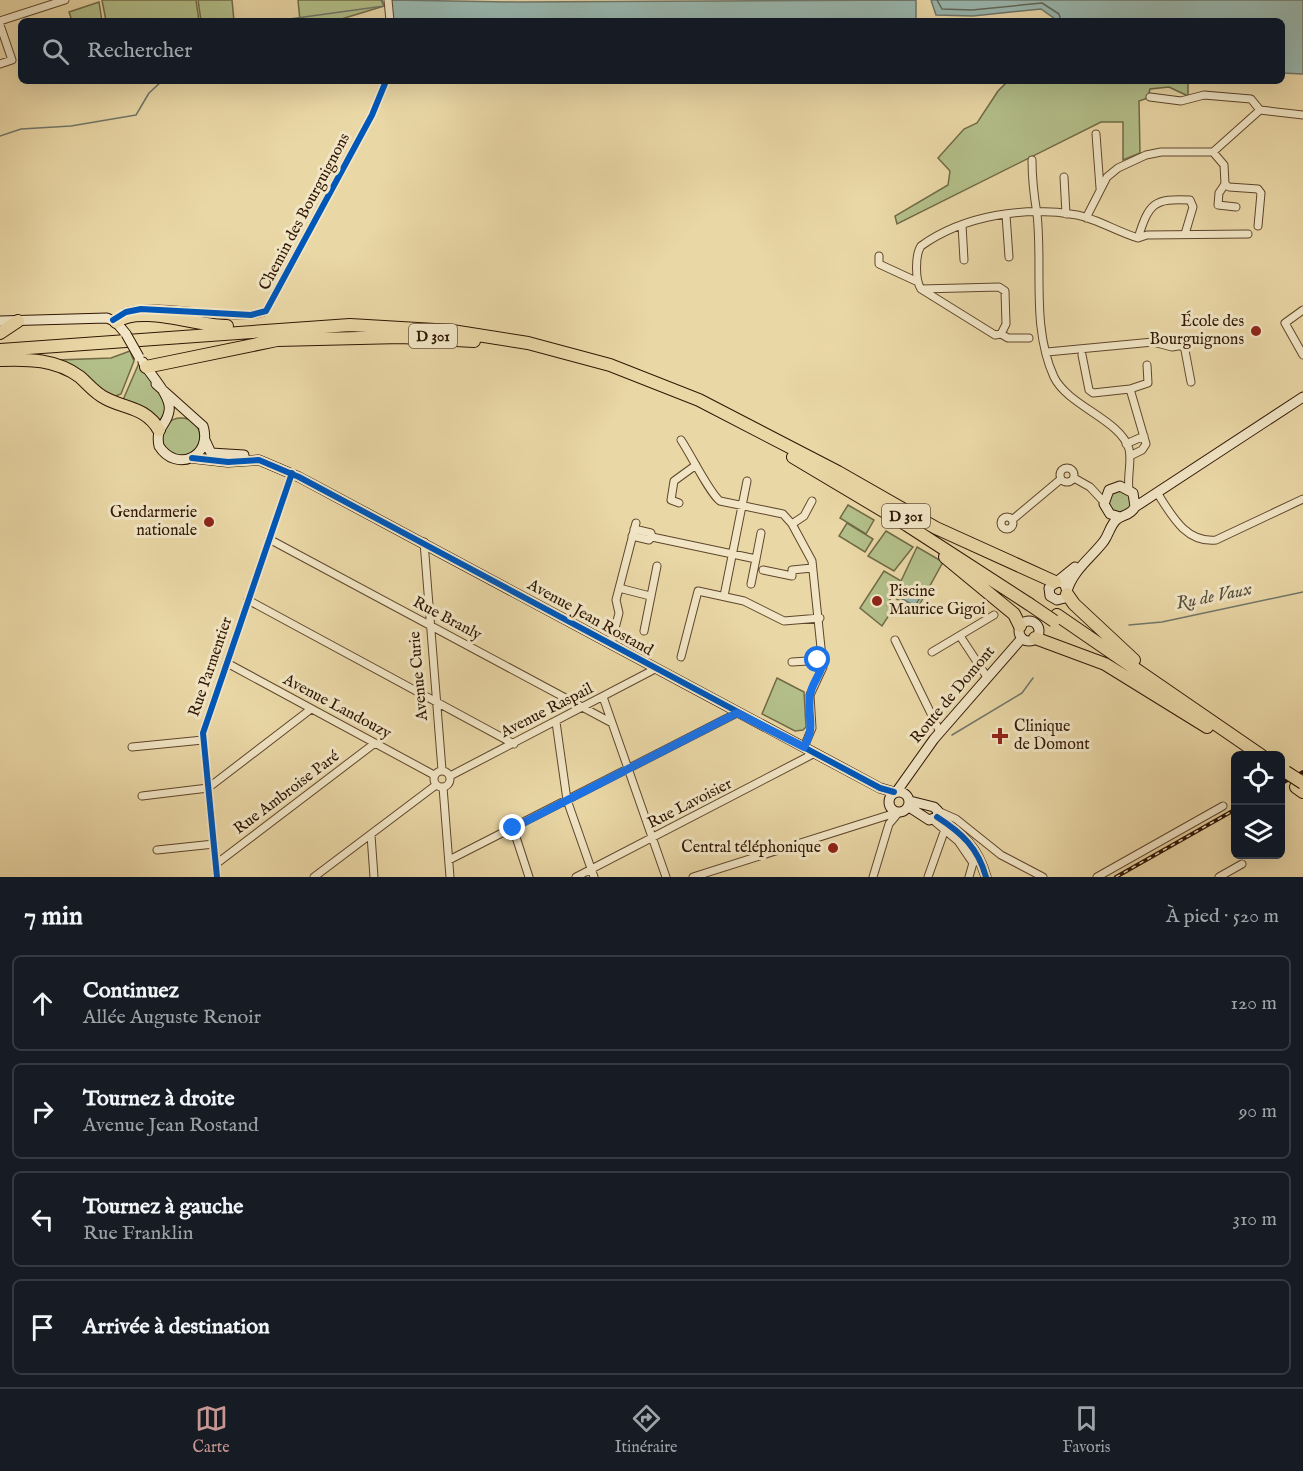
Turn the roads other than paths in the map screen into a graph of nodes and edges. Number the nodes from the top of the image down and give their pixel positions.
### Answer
1 (64, 0) edge
2 (388, 0) edge
3 (390, 18) edge
4 (0, 23) edge
5 (0, 64) edge
6 (385, 84) edge
7 (1150, 97) dead end
8 (1260, 110) junction
9 (1303, 115) edge
10 (1096, 134) dead end
11 (1213, 152) junction
12 (1032, 160) dead end
13 (1064, 177) dead end
14 (1225, 184) junction
15 (1100, 190) junction
16 (1236, 207) dead end
17 (1037, 214) junction
18 (1066, 214) junction
19 (1006, 215) junction
20 (1086, 218) junction
21 (962, 225) junction
22 (1258, 226) dead end
23 (1185, 234) junction
24 (1248, 234) dead end
25 (1138, 237) junction
26 (879, 256) dead end
27 (1009, 257) dead end
28 (964, 260) dead end
29 (920, 285) junction
30 (1303, 310) edge
31 (132, 313) junction
32 (181, 314) junction
33 (0, 321) edge
34 (18, 321) junction
35 (114, 321) junction
36 (242, 331) junction
37 (0, 333) edge
38 (126, 334) junction
39 (1001, 334) junction
40 (1029, 338) dead end
41 (475, 341) junction
42 (0, 350) edge
43 (1047, 352) junction
44 (1082, 355) dead end
45 (1303, 355) edge
46 (0, 358) edge
47 (143, 362) junction
48 (1147, 365) dead end
49 (1191, 381) dead end
50 (156, 384) junction
51 (1130, 389) junction
52 (1303, 397) edge
53 (190, 414) junction
54 (166, 419) junction
55 (159, 430) junction
56 (1144, 436) junction
57 (774, 438) junction
58 (205, 440) junction
59 (681, 440) dead end
60 (1126, 444) junction
61 (1130, 456) junction
62 (192, 458) junction
63 (696, 465) junction
64 (290, 472) junction
65 (1074, 478) junction
66 (1061, 479) junction
67 (747, 481) dead end
68 (841, 485) junction
69 (1090, 487) junction
70 (1115, 487) junction
71 (1131, 491) junction
72 (1158, 494) junction
73 (1303, 499) edge
74 (812, 501) dead end
75 (1104, 502) junction
76 (679, 503) dead end
77 (742, 505) junction
78 (1135, 507) junction
79 (1109, 513) junction
80 (1120, 517) junction
81 (1012, 519) dead end
82 (792, 524) junction
83 (761, 533) dead end
84 (269, 538) junction
85 (424, 542) junction
86 (732, 554) junction
87 (756, 559) junction
88 (657, 566) dead end
89 (812, 568) junction
90 (763, 570) dead end
91 (1057, 582) junction
92 (751, 584) dead end
93 (619, 588) junction
94 (1067, 592) junction
95 (650, 596) junction
96 (724, 596) junction
97 (1051, 598) junction
98 (248, 600) junction
99 (1032, 602) junction
100 (994, 615) dead end
101 (820, 618) junction
102 (1034, 622) junction
103 (428, 624) junction
104 (644, 631) dead end
105 (1021, 632) junction
106 (960, 636) junction
107 (1035, 638) junction
108 (895, 640) dead end
109 (611, 644) junction
110 (932, 652) dead end
111 (681, 657) dead end
112 (823, 660) junction
113 (792, 662) dead end
114 (227, 663) junction
115 (655, 669) junction
116 (987, 677) junction
117 (603, 698) junction
118 (436, 702) junction
119 (583, 707) junction
120 (311, 709) junction
121 (737, 713) junction
122 (556, 722) junction
123 (612, 723) junction
124 (1210, 724) junction
125 (940, 732) junction
126 (203, 740) junction
127 (375, 743) junction
128 (514, 744) junction
129 (132, 747) dead end
130 (804, 747) junction
131 (1243, 751) edge
132 (1254, 751) edge
133 (815, 753) junction
134 (628, 769) junction
135 (442, 770) junction
136 (434, 775) junction
137 (450, 776) junction
138 (1285, 776) edge
139 (440, 786) junction
140 (1301, 787) edge
141 (208, 788) junction
142 (142, 795) dead end
143 (567, 800) junction
144 (898, 802) junction
145 (1223, 806) dead end
146 (936, 816) junction
147 (513, 828) junction
148 (944, 832) junction
149 (370, 835) junction
150 (652, 838) junction
151 (214, 844) junction
152 (157, 850) dead end
153 (449, 860) junction
154 (216, 864) junction
155 (1242, 864) dead end
156 (593, 873) edge
157 (217, 877) edge
158 (314, 877) edge
159 (374, 877) edge
160 (450, 877) edge
161 (529, 877) edge
162 (576, 877) edge
163 (666, 877) edge
164 (693, 877) edge
165 (873, 877) edge
166 (928, 877) edge
167 (969, 877) edge
168 (986, 877) edge
169 (1043, 877) edge
170 (1097, 877) edge
171 (1219, 877) edge

1 - 4 street
2 - 3 street
4 - 5 street
6 - 32 street, Chemin des Bourguignons
7 - 8 street
8 - 9 street
8 - 11 street
10 - 15 street
11 - 14 street
11 - 15 street
12 - 17 street
13 - 18 street
14 - 16 street
14 - 22 street
15 - 20 street
17 - 18 street
17 - 19 street
17 - 43 street
18 - 20 street
19 - 21 street
19 - 27 street
20 - 25 street
21 - 28 street
21 - 29 street
23 - 24 street
23 - 25 street
23 - 25 street
26 - 29 street
29 - 39 street
29 - 39 street
30 - 45 street
31 - 32 highway
31 - 35 highway
31 - 38 street
32 - 36 highway
33 - 34 street
34 - 35 street
34 - 37 highway
35 - 38 street
36 - 42 highway, D 301
36 - 57 highway, D 301
38 - 47 street, bridge
39 - 40 street
41 - 46 highway, D 301
41 - 47 highway
41 - 68 highway, D 301
43 - 49 street
43 - 60 street
44 - 51 street
46 - 55 highway
47 - 50 street
48 - 51 street
50 - 53 street
50 - 54 street
51 - 56 street
52 - 72 street
53 - 54 street
53 - 58 street
54 - 55 street
55 - 62 street
56 - 60 street
56 - 61 street
57 - 91 highway
57 - 99 highway, D 301
58 - 62 street
58 - 64 street, Avenue Jean Rostand
59 - 63 street
60 - 61 street
61 - 70 street
61 - 71 street
62 - 64 street, Avenue Jean Rostand
63 - 76 street
63 - 77 street
64 - 84 street, Rue Parmentier
64 - 85 street, Avenue Jean Rostand
65 - 66 street
65 - 66 street
65 - 69 street
66 - 81 street
67 - 77 street
68 - 99 highway, D 301
68 - 105 highway
69 - 70 street
69 - 75 street
70 - 71 street
70 - 75 street
71 - 72 street
71 - 78 street
72 - 73 street
72 - 78 street
74 - 82 street
75 - 79 street
77 - 82 street
77 - 86 street
78 - 80 street
79 - 80 street
79 - 91 street
80 - 94 street
82 - 89 street
83 - 87 street
84 - 98 street, Rue Parmentier
84 - 103 street, Rue Branly
85 - 103 street, Avenue Curie
85 - 109 street, Avenue Jean Rostand
86 - 87 street
86 - 93 street
86 - 96 street
87 - 92 street
88 - 95 street
89 - 90 street
89 - 101 street
91 - 94 street
91 - 97 street
93 - 95 street
93 - 109 street
94 - 97 street
94 - 124 highway
95 - 104 street
96 - 101 street
96 - 111 street
97 - 102 street
98 - 114 street, Rue Parmentier
98 - 118 street
99 - 124 highway, D 301
100 - 106 street
101 - 112 street
102 - 105 street
102 - 107 street
103 - 118 street, Avenue Curie
103 - 119 street, Rue Branly
105 - 107 street
105 - 116 street, Route de Domont
106 - 110 street
106 - 116 street
107 - 124 highway
108 - 125 street
109 - 115 street, Avenue Jean Rostand
112 - 113 street
112 - 130 street
114 - 120 street, Avenue Landouzy
114 - 126 street, Rue Parmentier
115 - 117 street, Avenue Raspail
115 - 121 street, Avenue Jean Rostand
116 - 125 street, Route de Domont
117 - 119 street, Avenue Raspail
117 - 123 street
118 - 128 street
118 - 135 street, Avenue Curie
119 - 122 street, Avenue Raspail
119 - 123 street, Rue Branly
120 - 127 street, Avenue Landouzy
120 - 141 street
121 - 130 street, Avenue Jean Rostand
121 - 134 street
122 - 128 street, Avenue Raspail
122 - 143 street
123 - 134 street
124 - 131 highway, D 301
124 - 132 highway, D 301
125 - 144 street, Route de Domont
126 - 129 street
126 - 141 street, Rue Parmentier
127 - 136 street, Avenue Landouzy
127 - 154 street, Rue Ambroise Paré
128 - 137 street, Avenue Raspail
130 - 133 street, Avenue Jean Rostand
133 - 144 street, Avenue Jean Rostand
133 - 150 street, Rue Lavoisier
134 - 143 street
134 - 150 street
135 - 136 street
135 - 137 street
136 - 139 street
137 - 139 street
138 - 140 highway
139 - 149 street
139 - 153 street
141 - 142 street
141 - 151 street, Rue Parmentier
143 - 147 street
143 - 156 street
144 - 146 street, Avenue Jean Rostand
144 - 164 street
144 - 165 street
145 - 170 street
146 - 148 street
146 - 168 street, Avenue Jean Rostand
146 - 169 street
147 - 153 street
147 - 161 street
148 - 166 street
148 - 167 street
149 - 158 street
149 - 159 street
150 - 156 street, Rue Lavoisier
150 - 163 street
151 - 152 street
151 - 154 street, Rue Parmentier
153 - 160 street
154 - 157 street, Rue Parmentier
155 - 171 street
156 - 162 street, Rue Lavoisier

